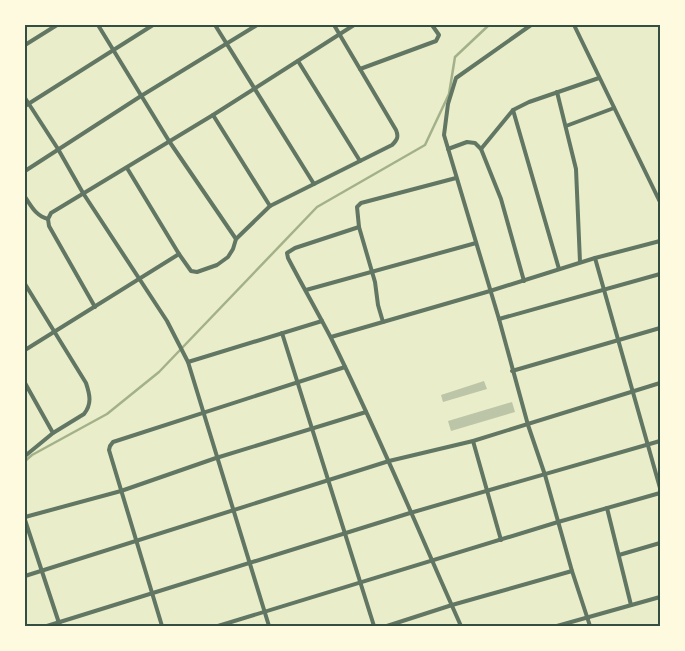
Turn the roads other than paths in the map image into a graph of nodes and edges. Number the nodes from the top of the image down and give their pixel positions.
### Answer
1 (57, 25) edge
2 (98, 25) edge
3 (153, 25) edge
4 (215, 25) edge
5 (257, 25) edge
6 (334, 25) edge
7 (354, 25) edge
8 (432, 25) edge
9 (531, 25) edge
10 (574, 25) edge
11 (340, 34) junction
12 (226, 44) junction
13 (25, 45) edge
14 (112, 49) junction
15 (298, 61) junction
16 (360, 69) junction
17 (599, 78) junction
18 (254, 89) junction
19 (558, 92) junction
20 (142, 96) junction
21 (25, 98) edge
22 (27, 105) edge
23 (614, 108) junction
24 (513, 110) junction
25 (213, 116) junction
26 (566, 126) junction
27 (169, 142) junction
28 (58, 149) junction
29 (448, 149) junction
30 (481, 149) junction
31 (360, 161) junction
32 (127, 168) junction
33 (25, 170) edge
34 (456, 178) junction
35 (314, 184) junction
36 (83, 193) junction
37 (25, 197) edge
38 (660, 202) edge
39 (270, 206) junction
40 (48, 219) junction
41 (360, 227) junction
42 (236, 239) junction
43 (660, 241) edge
44 (476, 243) junction
45 (179, 254) junction
46 (595, 258) junction
47 (580, 262) junction
48 (559, 269) junction
49 (372, 272) junction
50 (660, 274) edge
51 (139, 280) junction
52 (524, 281) junction
53 (25, 284) edge
54 (306, 290) junction
55 (603, 290) junction
56 (490, 292) junction
57 (95, 308) junction
58 (499, 319) junction
59 (322, 321) junction
60 (383, 322) junction
61 (660, 328) edge
62 (54, 333) junction
63 (282, 333) junction
64 (330, 337) junction
65 (618, 340) junction
66 (25, 350) edge
67 (188, 362) junction
68 (345, 367) junction
69 (512, 372) junction
70 (298, 382) junction
71 (25, 383) edge
72 (660, 384) edge
73 (631, 392) junction
74 (202, 412) junction
75 (366, 412) junction
76 (528, 425) junction
77 (312, 429) junction
78 (53, 433) junction
79 (473, 441) junction
80 (660, 441) edge
81 (647, 445) junction
82 (25, 456) edge
83 (216, 458) junction
84 (389, 462) junction
85 (545, 475) junction
86 (328, 481) junction
87 (660, 488) edge
88 (121, 491) junction
89 (487, 492) junction
90 (660, 493) edge
91 (607, 508) junction
92 (232, 510) junction
93 (410, 513) junction
94 (25, 519) edge
95 (558, 522) junction
96 (345, 534) junction
97 (500, 540) junction
98 (137, 541) junction
99 (660, 543) edge
100 (619, 555) junction
101 (248, 562) junction
102 (431, 562) junction
103 (42, 571) junction
104 (572, 571) junction
105 (25, 576) edge
106 (360, 583) junction
107 (152, 594) junction
108 (660, 597) edge
109 (452, 605) junction
110 (631, 605) junction
111 (264, 612) junction
112 (587, 617) junction
113 (59, 624) edge
114 (48, 626) edge
115 (162, 626) edge
116 (218, 626) edge
117 (269, 626) edge
118 (374, 626) edge
119 (387, 626) edge
120 (461, 626) edge
121 (557, 626) edge
122 (590, 626) edge

1 - 13 street
2 - 14 street
3 - 14 street
4 - 12 street
5 - 12 street
6 - 11 street
7 - 11 street
8 - 16 street
9 - 29 street
10 - 17 street
11 - 15 street
11 - 16 street
12 - 18 street
12 - 20 street
14 - 20 street
14 - 22 street
15 - 18 street
15 - 31 street
16 - 31 street
17 - 19 street
17 - 23 street
18 - 25 street
18 - 35 street
19 - 24 street
19 - 26 street
20 - 27 street
20 - 28 street
21 - 22 street
22 - 28 street
23 - 26 street
23 - 38 street
24 - 30 street
24 - 48 street
25 - 27 street
25 - 39 street
26 - 47 street
27 - 32 street
27 - 42 street
28 - 33 street
28 - 36 street
29 - 30 street
29 - 34 street
30 - 52 street
31 - 35 street
32 - 36 street
32 - 45 street
34 - 41 street
34 - 44 street
35 - 39 street
36 - 40 street
36 - 51 street
37 - 40 street
39 - 42 street
40 - 57 street
41 - 49 street
41 - 54 street
42 - 45 street
43 - 46 street
44 - 49 street
44 - 56 street
45 - 51 street
46 - 47 street
46 - 55 street
47 - 48 street
48 - 52 street
49 - 54 street
49 - 60 street
50 - 55 street
51 - 57 street
51 - 67 street
52 - 56 street
53 - 62 street
54 - 59 street
55 - 58 street
55 - 65 street
56 - 58 street
56 - 60 street
57 - 62 street
58 - 69 street
59 - 63 street
59 - 64 street
60 - 64 street
61 - 65 street
62 - 66 street
62 - 78 street
63 - 67 street
63 - 70 street
64 - 68 street
65 - 69 street
65 - 73 street
67 - 74 street
68 - 70 street
68 - 75 street
69 - 76 street
70 - 74 street
70 - 77 street
71 - 78 street
72 - 73 street
73 - 76 street
73 - 81 street
74 - 83 street
74 - 88 street
75 - 77 street
75 - 84 street
76 - 79 street
76 - 85 street
77 - 83 street
77 - 86 street
78 - 82 street
79 - 84 street
79 - 89 street
80 - 81 street
81 - 85 street
81 - 87 street
83 - 88 street
83 - 92 street
84 - 86 street
84 - 93 street
85 - 89 street
85 - 95 street
86 - 92 street
86 - 96 street
88 - 94 street
88 - 98 street
89 - 93 street
89 - 97 street
90 - 91 street
91 - 95 street
91 - 100 street
92 - 98 street
92 - 101 street
93 - 96 street
93 - 102 street
94 - 103 street
95 - 97 street
95 - 104 street
96 - 101 street
96 - 106 street
97 - 102 street
98 - 103 street
98 - 107 street
99 - 100 street
100 - 110 street
101 - 107 street
101 - 111 street
102 - 106 street
102 - 109 street
103 - 105 street
103 - 113 street
104 - 109 street
104 - 112 street
106 - 111 street
106 - 118 street
107 - 113 street
107 - 115 street
108 - 110 street
109 - 119 street
109 - 120 street
110 - 112 street
111 - 116 street
111 - 117 street
112 - 121 street
112 - 122 street
113 - 114 street

